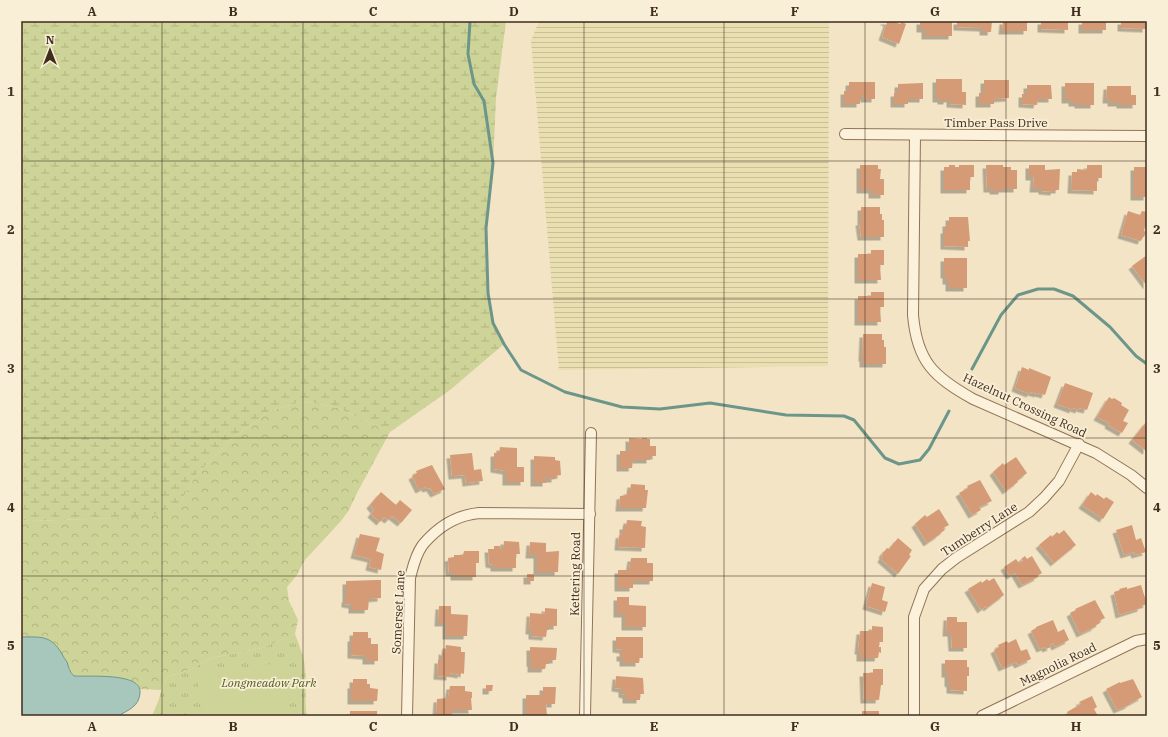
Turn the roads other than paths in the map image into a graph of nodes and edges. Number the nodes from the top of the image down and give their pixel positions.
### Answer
1 (845, 134) dead end
2 (915, 135) junction
3 (1147, 136) edge
4 (591, 433) dead end
5 (1079, 444) junction
6 (1147, 488) edge
7 (590, 514) junction
8 (1147, 640) edge
9 (407, 716) edge
10 (585, 716) edge
11 (914, 716) edge
12 (982, 716) edge

1 - 2 street, Timber Pass Drive
2 - 3 street, Timber Pass Drive
2 - 5 street, Hazelnut Crossing Road
4 - 7 street, Kettering Road
5 - 6 street, Hazelnut Crossing Road
5 - 11 street, Tumberry Lane
7 - 9 street, Somerset Lane
7 - 10 street, Kettering Road
8 - 12 street, Magnolia Road

